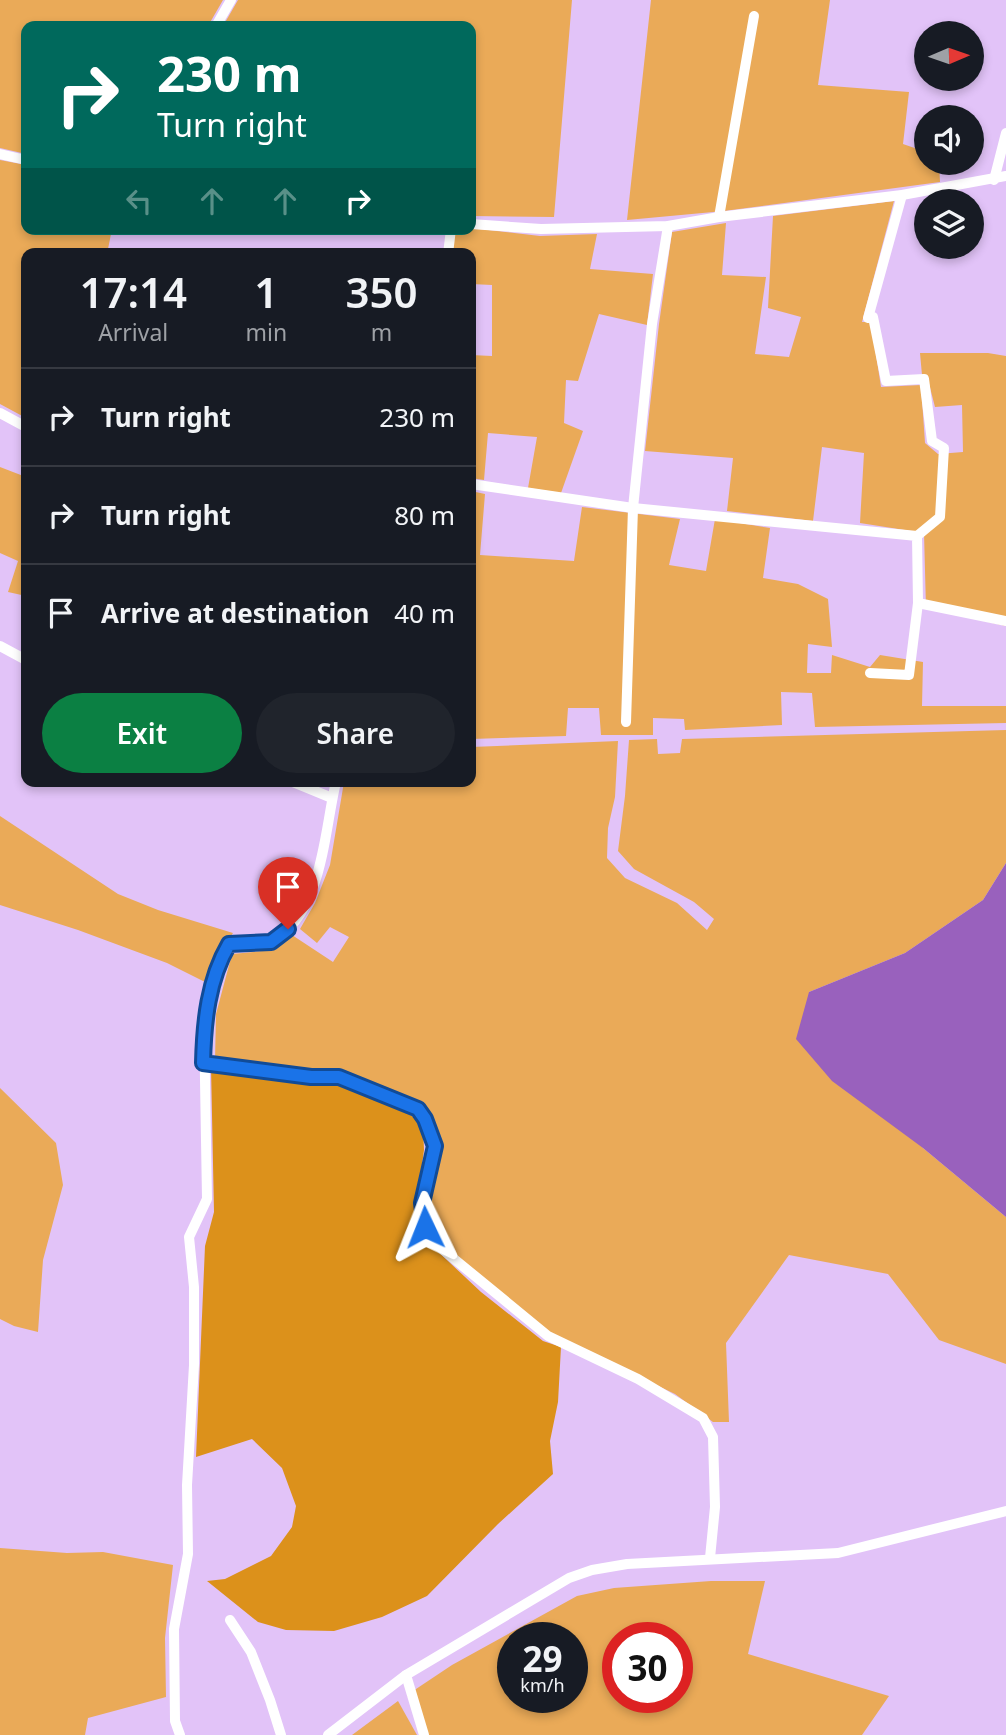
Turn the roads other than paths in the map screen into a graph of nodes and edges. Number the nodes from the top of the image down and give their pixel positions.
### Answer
1 (231, 0) edge
2 (754, 16) dead end
3 (219, 21) edge
4 (1006, 133) edge
5 (0, 154) edge
6 (21, 159) edge
7 (1006, 176) edge
8 (995, 180) junction
9 (902, 195) junction
10 (719, 217) junction
11 (476, 224) edge
12 (668, 226) junction
13 (0, 413) edge
14 (21, 424) edge
15 (476, 485) edge
16 (633, 508) junction
17 (917, 536) junction
18 (918, 603) junction
19 (1006, 621) edge
20 (0, 646) edge
21 (21, 657) edge
22 (870, 673) dead end
23 (626, 722) dead end
24 (305, 787) edge
25 (335, 787) edge
26 (332, 798) junction
27 (203, 1063) junction
28 (1006, 1511) edge
29 (710, 1558) junction
30 (230, 1620) dead end
31 (405, 1675) junction
32 (180, 1735) edge
33 (281, 1735) edge
34 (328, 1735) edge
35 (424, 1735) edge

1 - 3 street
2 - 10 street
4 - 8 street
5 - 6 street
7 - 8 street
8 - 9 street
9 - 10 street
9 - 17 street
10 - 12 street
11 - 12 street
12 - 16 street
13 - 14 street
15 - 16 street
16 - 17 street
16 - 23 street
17 - 18 street
18 - 19 street
18 - 22 street
20 - 21 street
24 - 26 street
25 - 26 street
26 - 27 street
27 - 29 street
27 - 32 street
28 - 29 street
29 - 31 street
30 - 33 street
31 - 34 street
31 - 35 street

